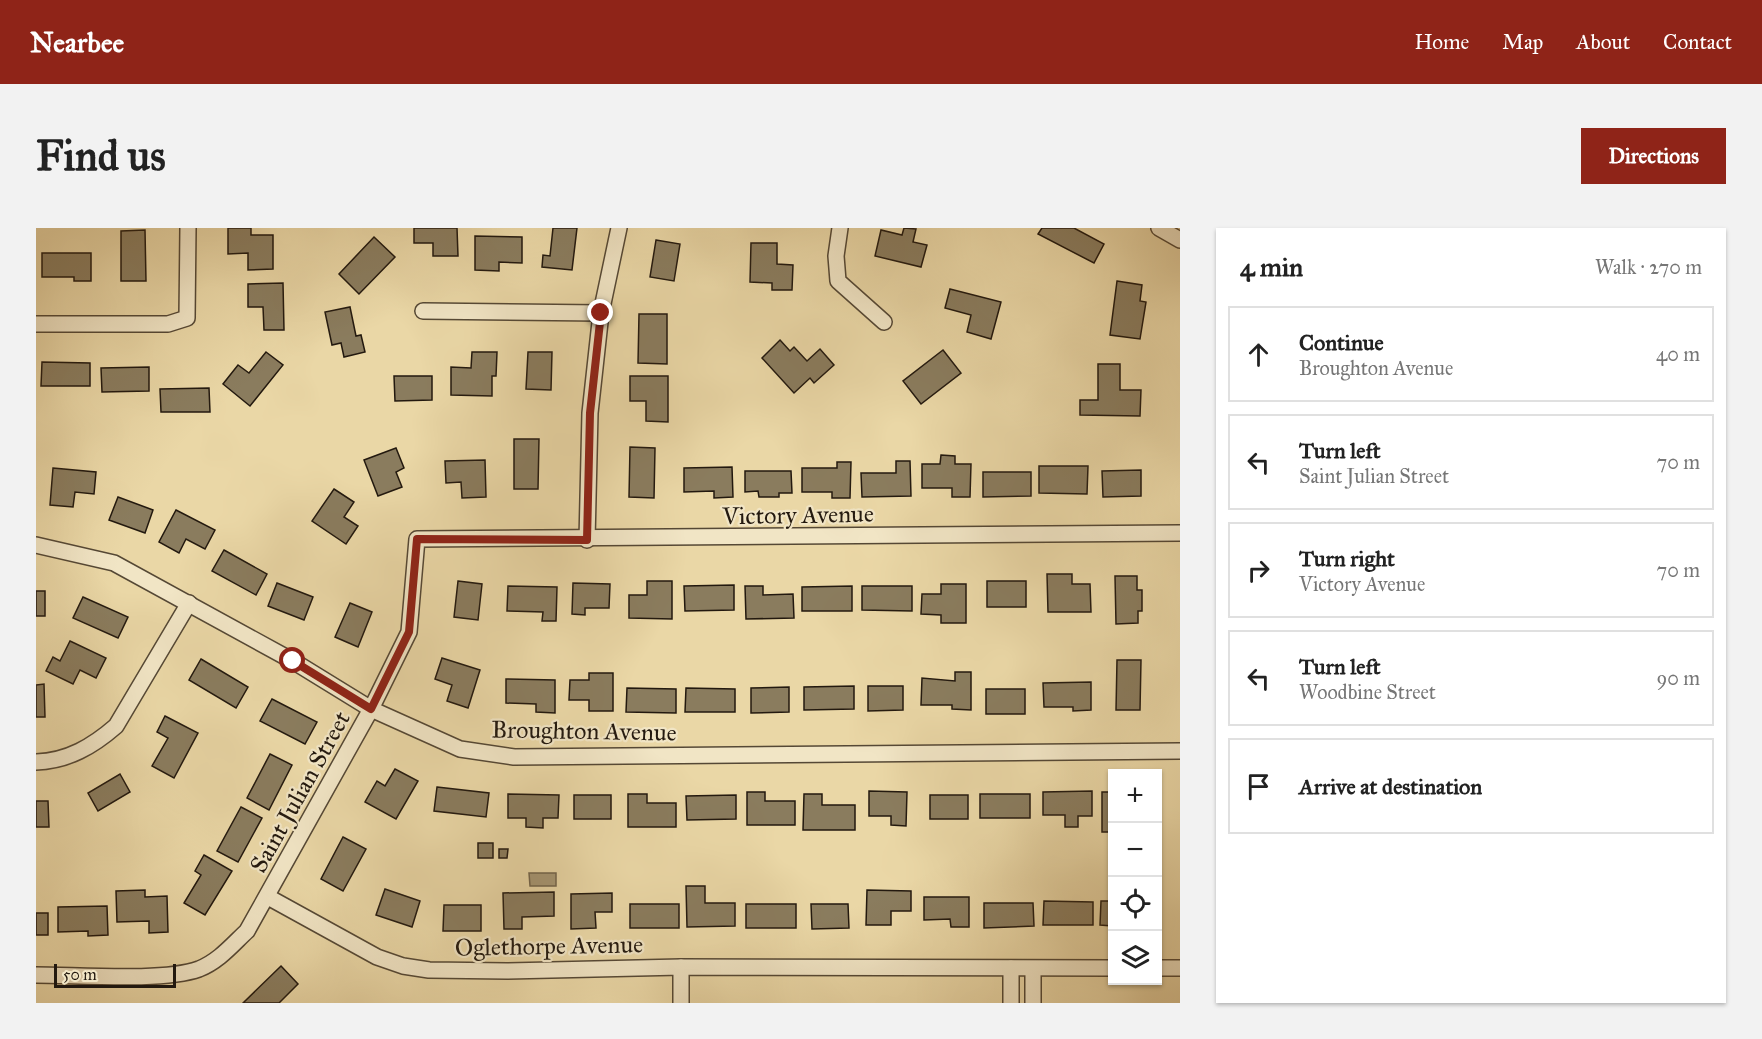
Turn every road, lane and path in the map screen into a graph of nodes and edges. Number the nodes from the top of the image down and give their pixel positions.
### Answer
1 (188, 228) edge
2 (620, 228) edge
3 (840, 228) edge
4 (1159, 228) edge
5 (1180, 240) edge
6 (423, 311) dead end
7 (601, 313) junction
8 (884, 322) dead end
9 (36, 324) edge
10 (1180, 533) edge
11 (417, 539) joint
12 (587, 540) junction
13 (36, 545) edge
14 (189, 603) junction
15 (371, 709) junction
16 (1180, 751) edge
17 (36, 762) edge
18 (268, 897) junction
19 (681, 967) junction
20 (1011, 968) junction
21 (1108, 968) edge
22 (1162, 968) edge
23 (1180, 968) edge
24 (1033, 969) junction
25 (36, 975) edge
26 (681, 1003) edge
27 (1011, 1003) edge
28 (1033, 1003) edge

1 - 9 street
2 - 7 street
3 - 8 street
4 - 5 street
6 - 7 street
7 - 12 street
10 - 12 street, Victory Avenue
11 - 12 street, Victory Avenue
11 - 15 street, Saint Julian Street
13 - 14 street, Broughton Avenue
14 - 15 street, Broughton Avenue
14 - 17 street
15 - 16 street, Broughton Avenue
15 - 18 street, Saint Julian Street
18 - 19 street, Oglethorpe Avenue
18 - 25 street
19 - 20 street, Oglethorpe Avenue
19 - 26 street
20 - 24 street, Oglethorpe Avenue
20 - 27 street
21 - 24 street, Oglethorpe Avenue
22 - 23 street
24 - 28 street

